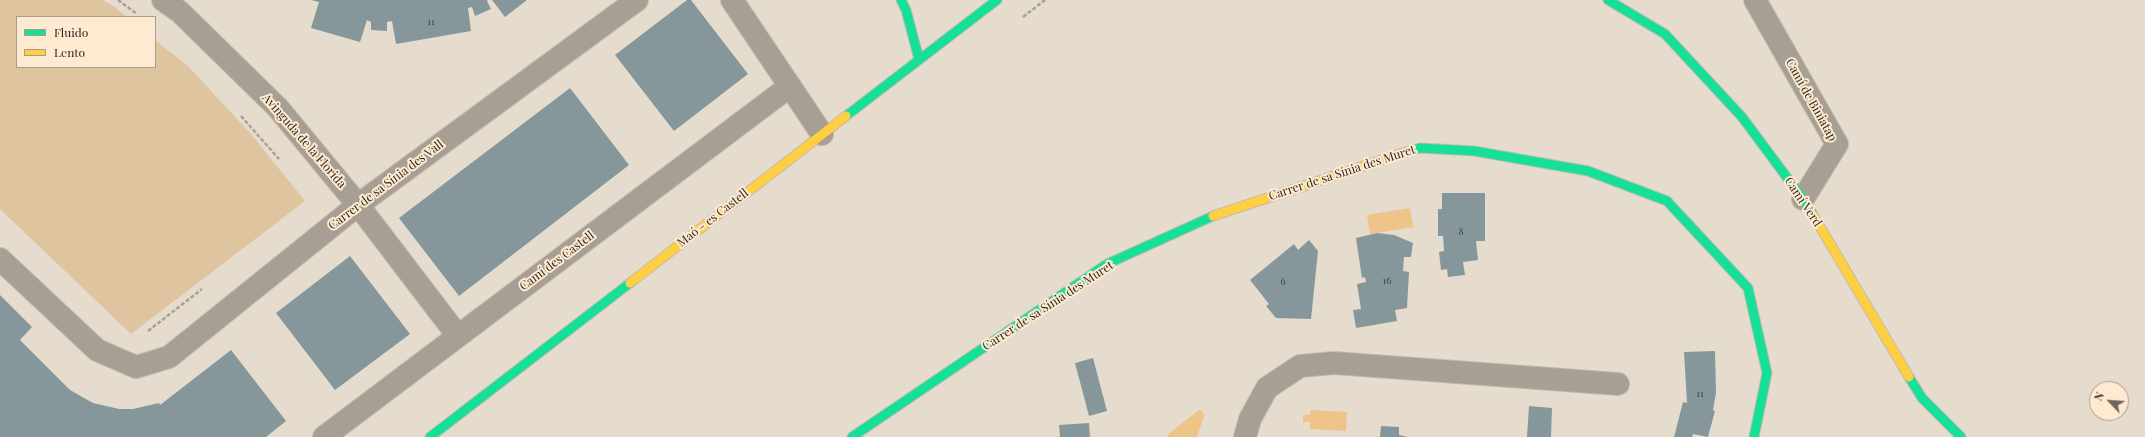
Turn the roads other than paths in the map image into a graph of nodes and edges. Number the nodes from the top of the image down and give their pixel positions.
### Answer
1 (163, 0) edge
2 (637, 0) edge
3 (732, 0) edge
4 (901, 0) edge
5 (997, 0) edge
6 (1608, 0) edge
7 (1755, 0) edge
8 (919, 59) junction
9 (790, 86) junction
10 (822, 134) junction
11 (1803, 199) junction
12 (358, 205) junction
13 (0, 260) edge
14 (458, 336) junction
15 (1618, 384) dead end
16 (443, 426) junction
17 (324, 437) edge
18 (424, 437) edge
19 (430, 437) edge
20 (852, 437) edge
21 (1245, 437) edge
22 (1754, 437) edge
23 (1961, 437) edge

1 - 12 street, Avinguda de la Florida
2 - 12 street, Carrer de sa Sínia des Vall
3 - 9 street
4 - 8 street
5 - 8 street, Maó - es Castell
6 - 11 street, Camí Verd
7 - 11 street, Camí de Biniatap
8 - 10 street, Maó - es Castell
9 - 10 street
9 - 14 street, Camí des Castell
10 - 16 street, Maó - es Castell
11 - 23 street, Camí Verd
12 - 13 street, Carrer de sa Sínia des Vall
12 - 14 street, Avinguda de la Florida
14 - 17 street, Camí des Castell
15 - 21 street
16 - 18 street
16 - 19 street, Maó - es Castell
20 - 22 street, Carrer de sa Sínia des Muret

